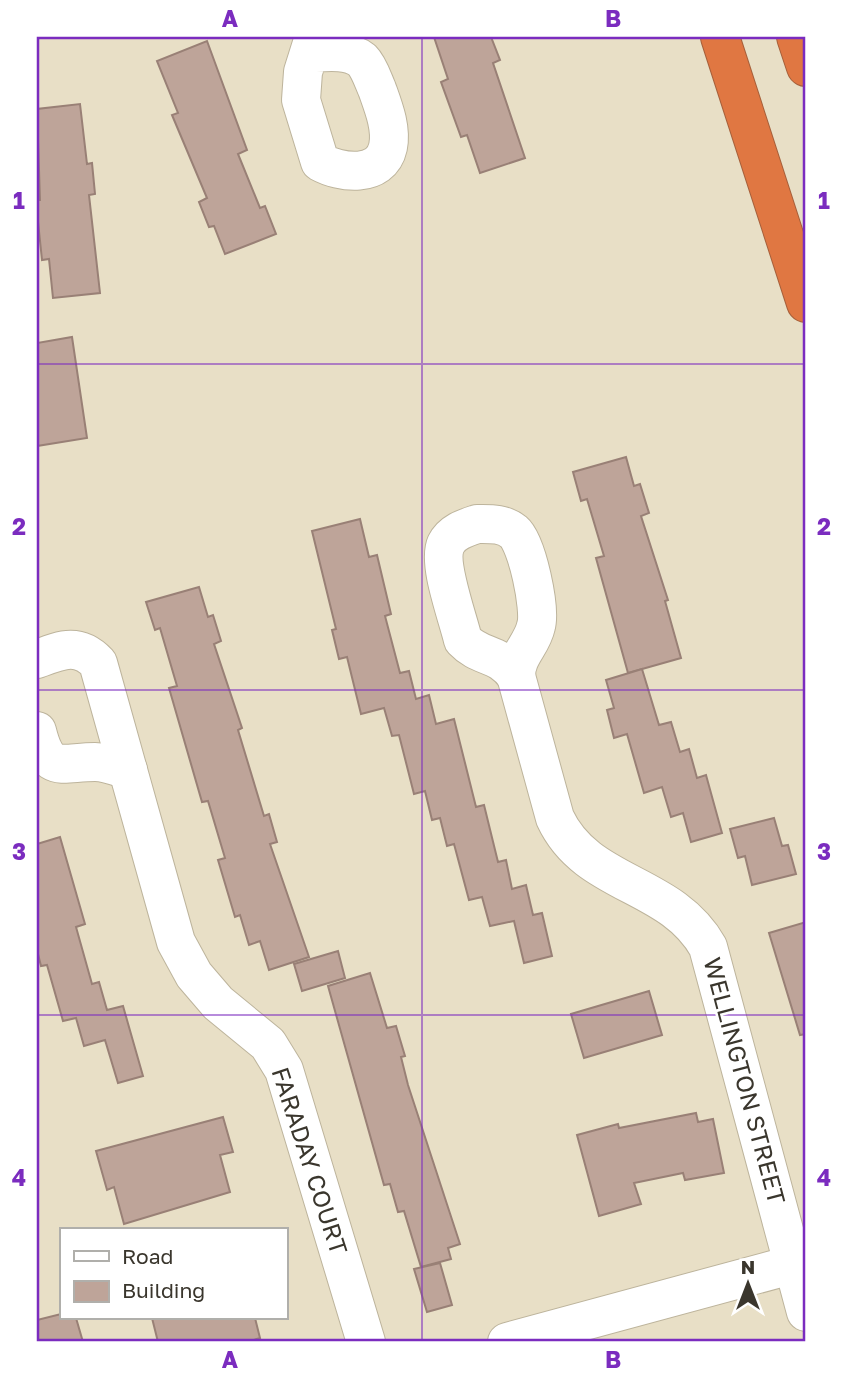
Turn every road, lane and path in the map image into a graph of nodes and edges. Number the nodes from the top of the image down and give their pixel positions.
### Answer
1 (720, 37) edge
2 (796, 37) edge
3 (806, 67) edge
4 (806, 303) edge
5 (37, 659) edge
6 (516, 676) dead end
7 (37, 732) edge
8 (128, 769) junction
9 (800, 1263) edge
10 (806, 1312) edge
11 (366, 1342) edge
12 (507, 1342) edge

1 - 4 highway
2 - 3 highway
5 - 8 street, FARADAY COURT
6 - 9 street, WELLINGTON STREET
7 - 8 street
8 - 11 street, FARADAY COURT
9 - 10 street, WELLINGTON STREET
9 - 12 street

